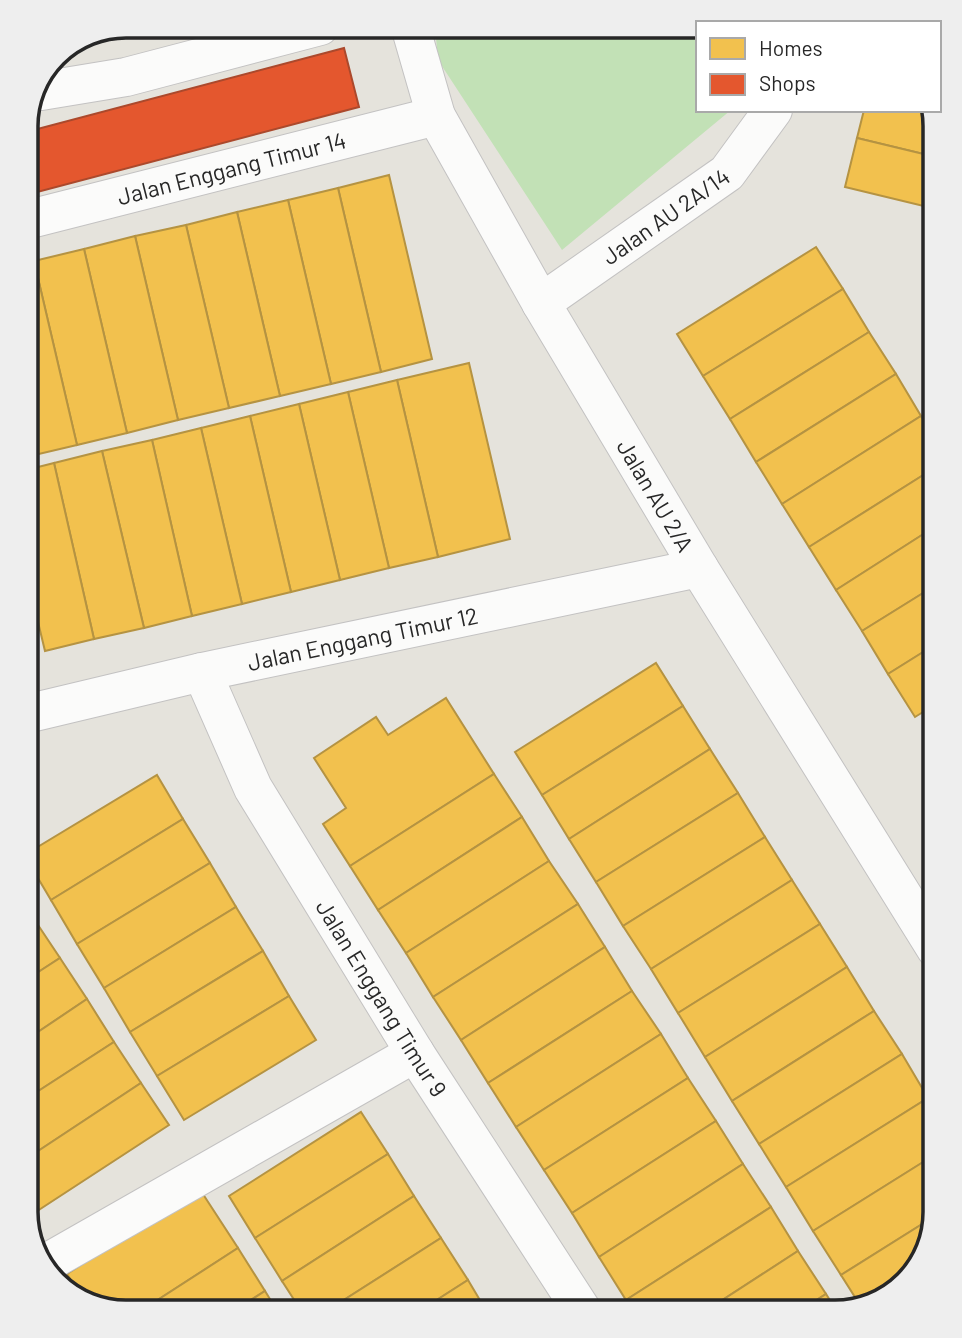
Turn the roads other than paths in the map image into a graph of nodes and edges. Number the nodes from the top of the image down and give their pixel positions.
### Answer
1 (274, 38) edge
2 (414, 38) edge
3 (47, 90) edge
4 (772, 112) edge
5 (436, 116) junction
6 (39, 217) edge
7 (541, 303) junction
8 (699, 568) junction
9 (202, 672) junction
10 (38, 711) edge
11 (923, 900) edge
12 (415, 1053) junction
13 (53, 1259) edge
14 (575, 1300) edge

1 - 3 street
2 - 5 street, Jalan AU 2/A
4 - 7 street, Jalan AU 2A/14
5 - 6 street, Jalan Enggang Timur 14
5 - 7 street, Jalan AU 2/A
7 - 8 street, Jalan AU 2/A
8 - 9 street, Jalan Enggang Timur 12
8 - 11 street, Jalan AU 2/A
9 - 10 street, Jalan Enggang Timur 12
9 - 12 street, Jalan Enggang Timur 9
12 - 13 street
12 - 14 street, Jalan Enggang Timur 9

